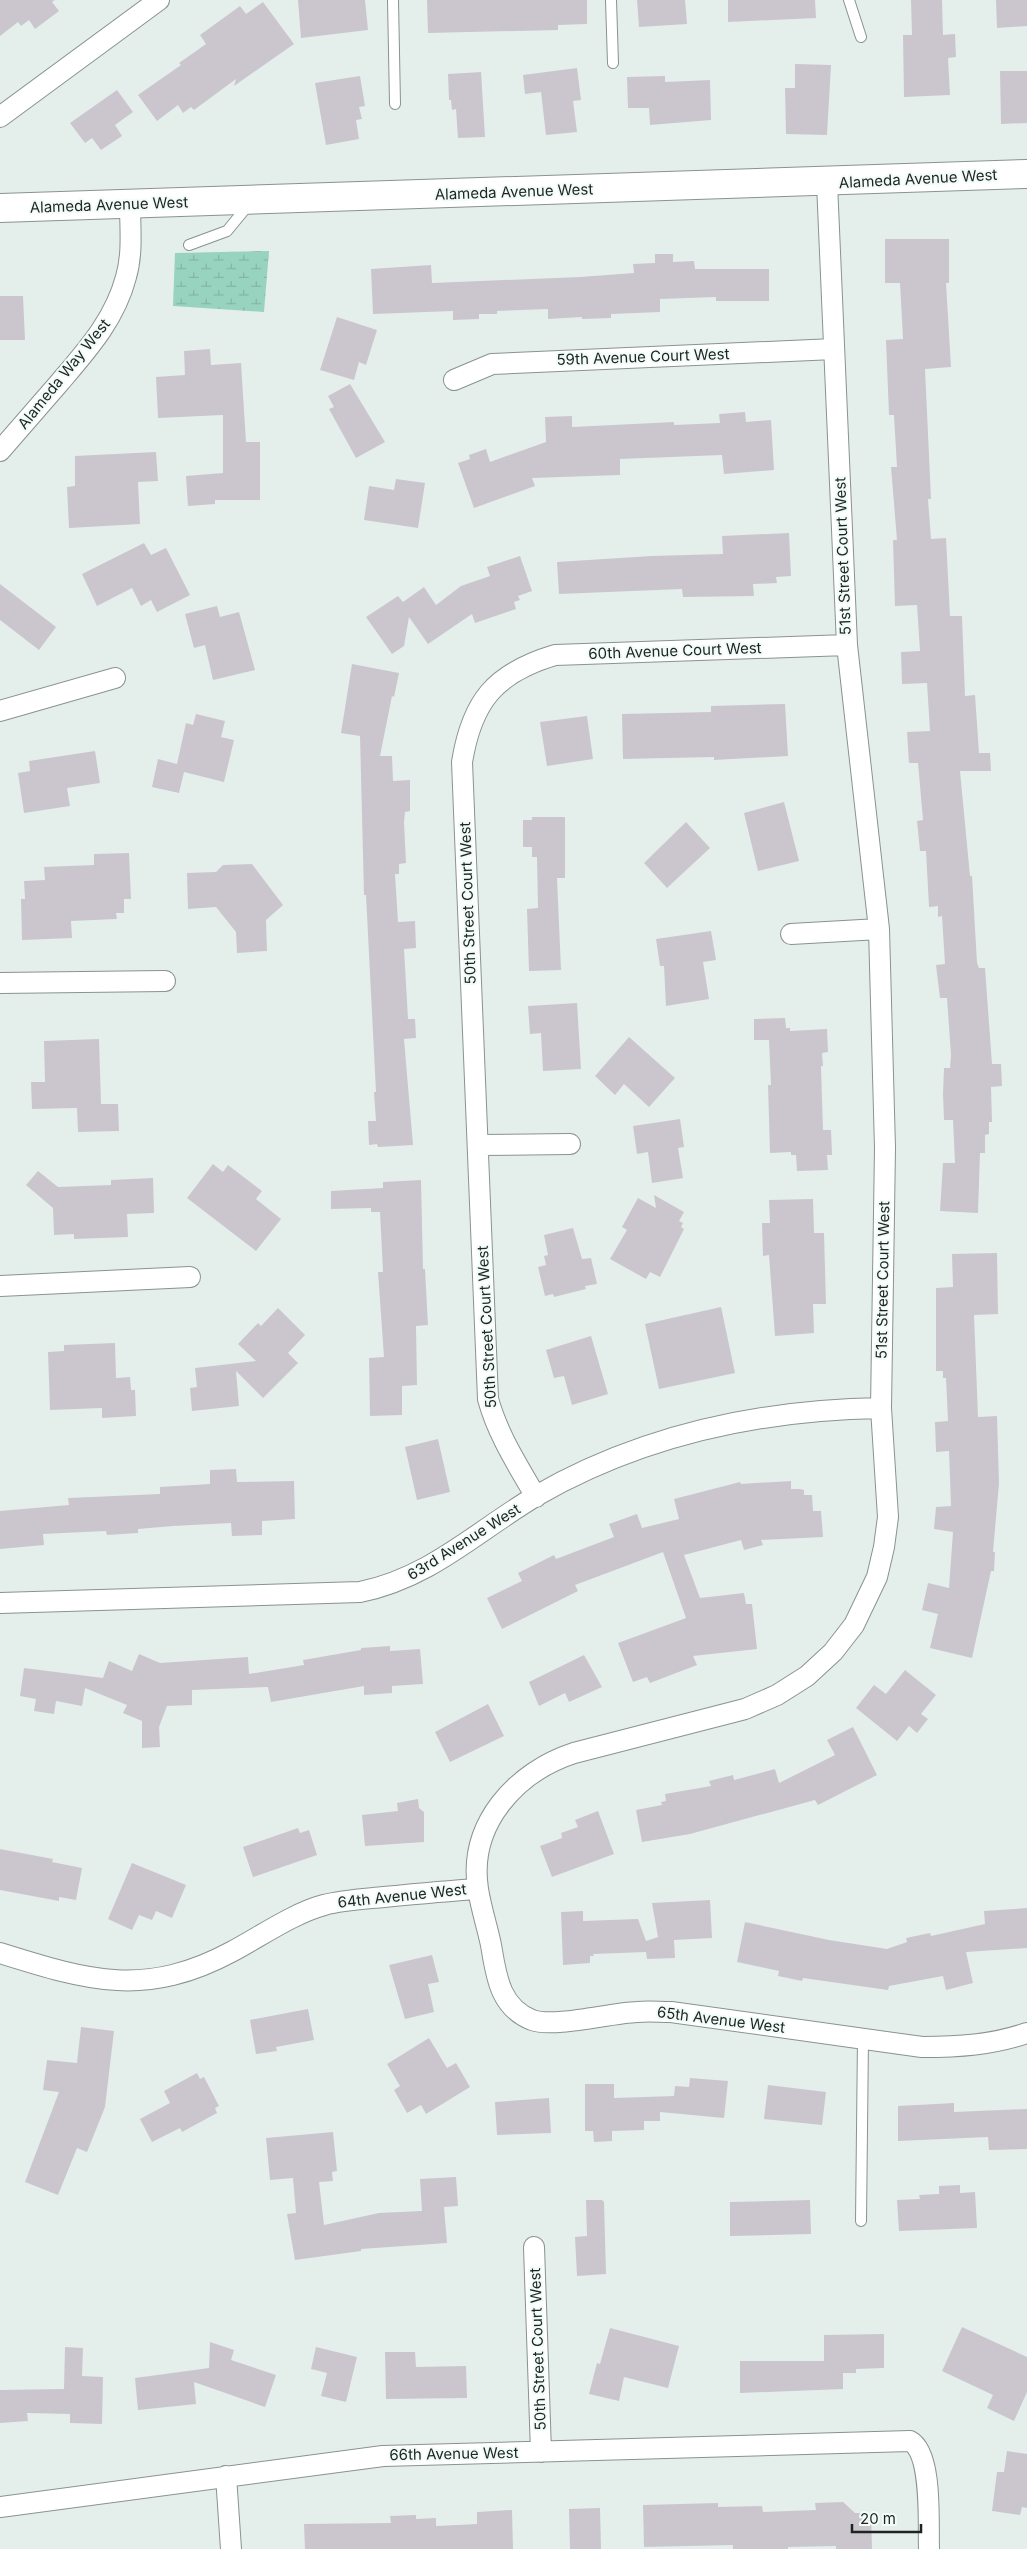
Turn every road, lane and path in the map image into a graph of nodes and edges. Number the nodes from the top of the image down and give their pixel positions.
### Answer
1 (159, 0) edge
2 (393, 0) edge
3 (611, 0) edge
4 (849, 0) edge
5 (861, 37) dead end
6 (613, 63) dead end
7 (395, 104) dead end
8 (0, 117) edge
9 (1027, 174) edge
10 (827, 183) junction
11 (252, 201) junction
12 (130, 204) junction
13 (0, 208) edge
14 (189, 245) dead end
15 (834, 349) junction
16 (454, 380) dead end
17 (0, 452) edge
18 (847, 645) junction
19 (508, 675) joint
20 (115, 678) dead end
21 (0, 711) edge
22 (879, 929) junction
23 (791, 934) dead end
24 (165, 981) dead end
25 (0, 983) edge
26 (570, 1144) dead end
27 (478, 1146) junction
28 (190, 1277) dead end
29 (0, 1286) edge
30 (882, 1408) junction
31 (536, 1497) junction
32 (0, 1603) edge
33 (854, 1626) joint
34 (478, 1889) junction
35 (1, 1955) edge
36 (1027, 2034) edge
37 (863, 2038) junction
38 (861, 2221) dead end
39 (534, 2247) dead end
40 (541, 2452) junction
41 (226, 2476) junction
42 (0, 2507) edge
43 (231, 2549) edge
44 (929, 2549) edge

1 - 8 street
2 - 7 lane
3 - 6 lane
4 - 5 lane
9 - 10 street, Alameda Avenue West
10 - 11 street, Alameda Avenue West
10 - 15 street, 51st Street Court West
11 - 12 street, Alameda Avenue West
11 - 14 lane
12 - 13 street, Alameda Avenue West
12 - 17 street, Alameda Way West
15 - 16 street, 59th Avenue Court West
15 - 18 street, 51st Street Court West
18 - 19 street, 60th Avenue Court West
18 - 22 street, 51st Street Court West
19 - 27 street, 50th Street Court West
20 - 21 street
22 - 23 street
22 - 30 street, 51st Street Court West
24 - 25 street
26 - 27 street
27 - 31 street, 50th Street Court West
28 - 29 street
30 - 31 street, 63rd Avenue West
30 - 33 street, 51st Street Court West
31 - 32 street, 63rd Avenue West
33 - 34 street, 64th Avenue West
34 - 35 street, 64th Avenue West
34 - 37 street, 65th Avenue West
36 - 37 street, 65th Avenue West
37 - 38 lane
39 - 40 street, 50th Street Court West
40 - 41 street, 66th Avenue West
40 - 44 street, 66th Avenue West
41 - 42 street, 66th Avenue West
41 - 43 street

